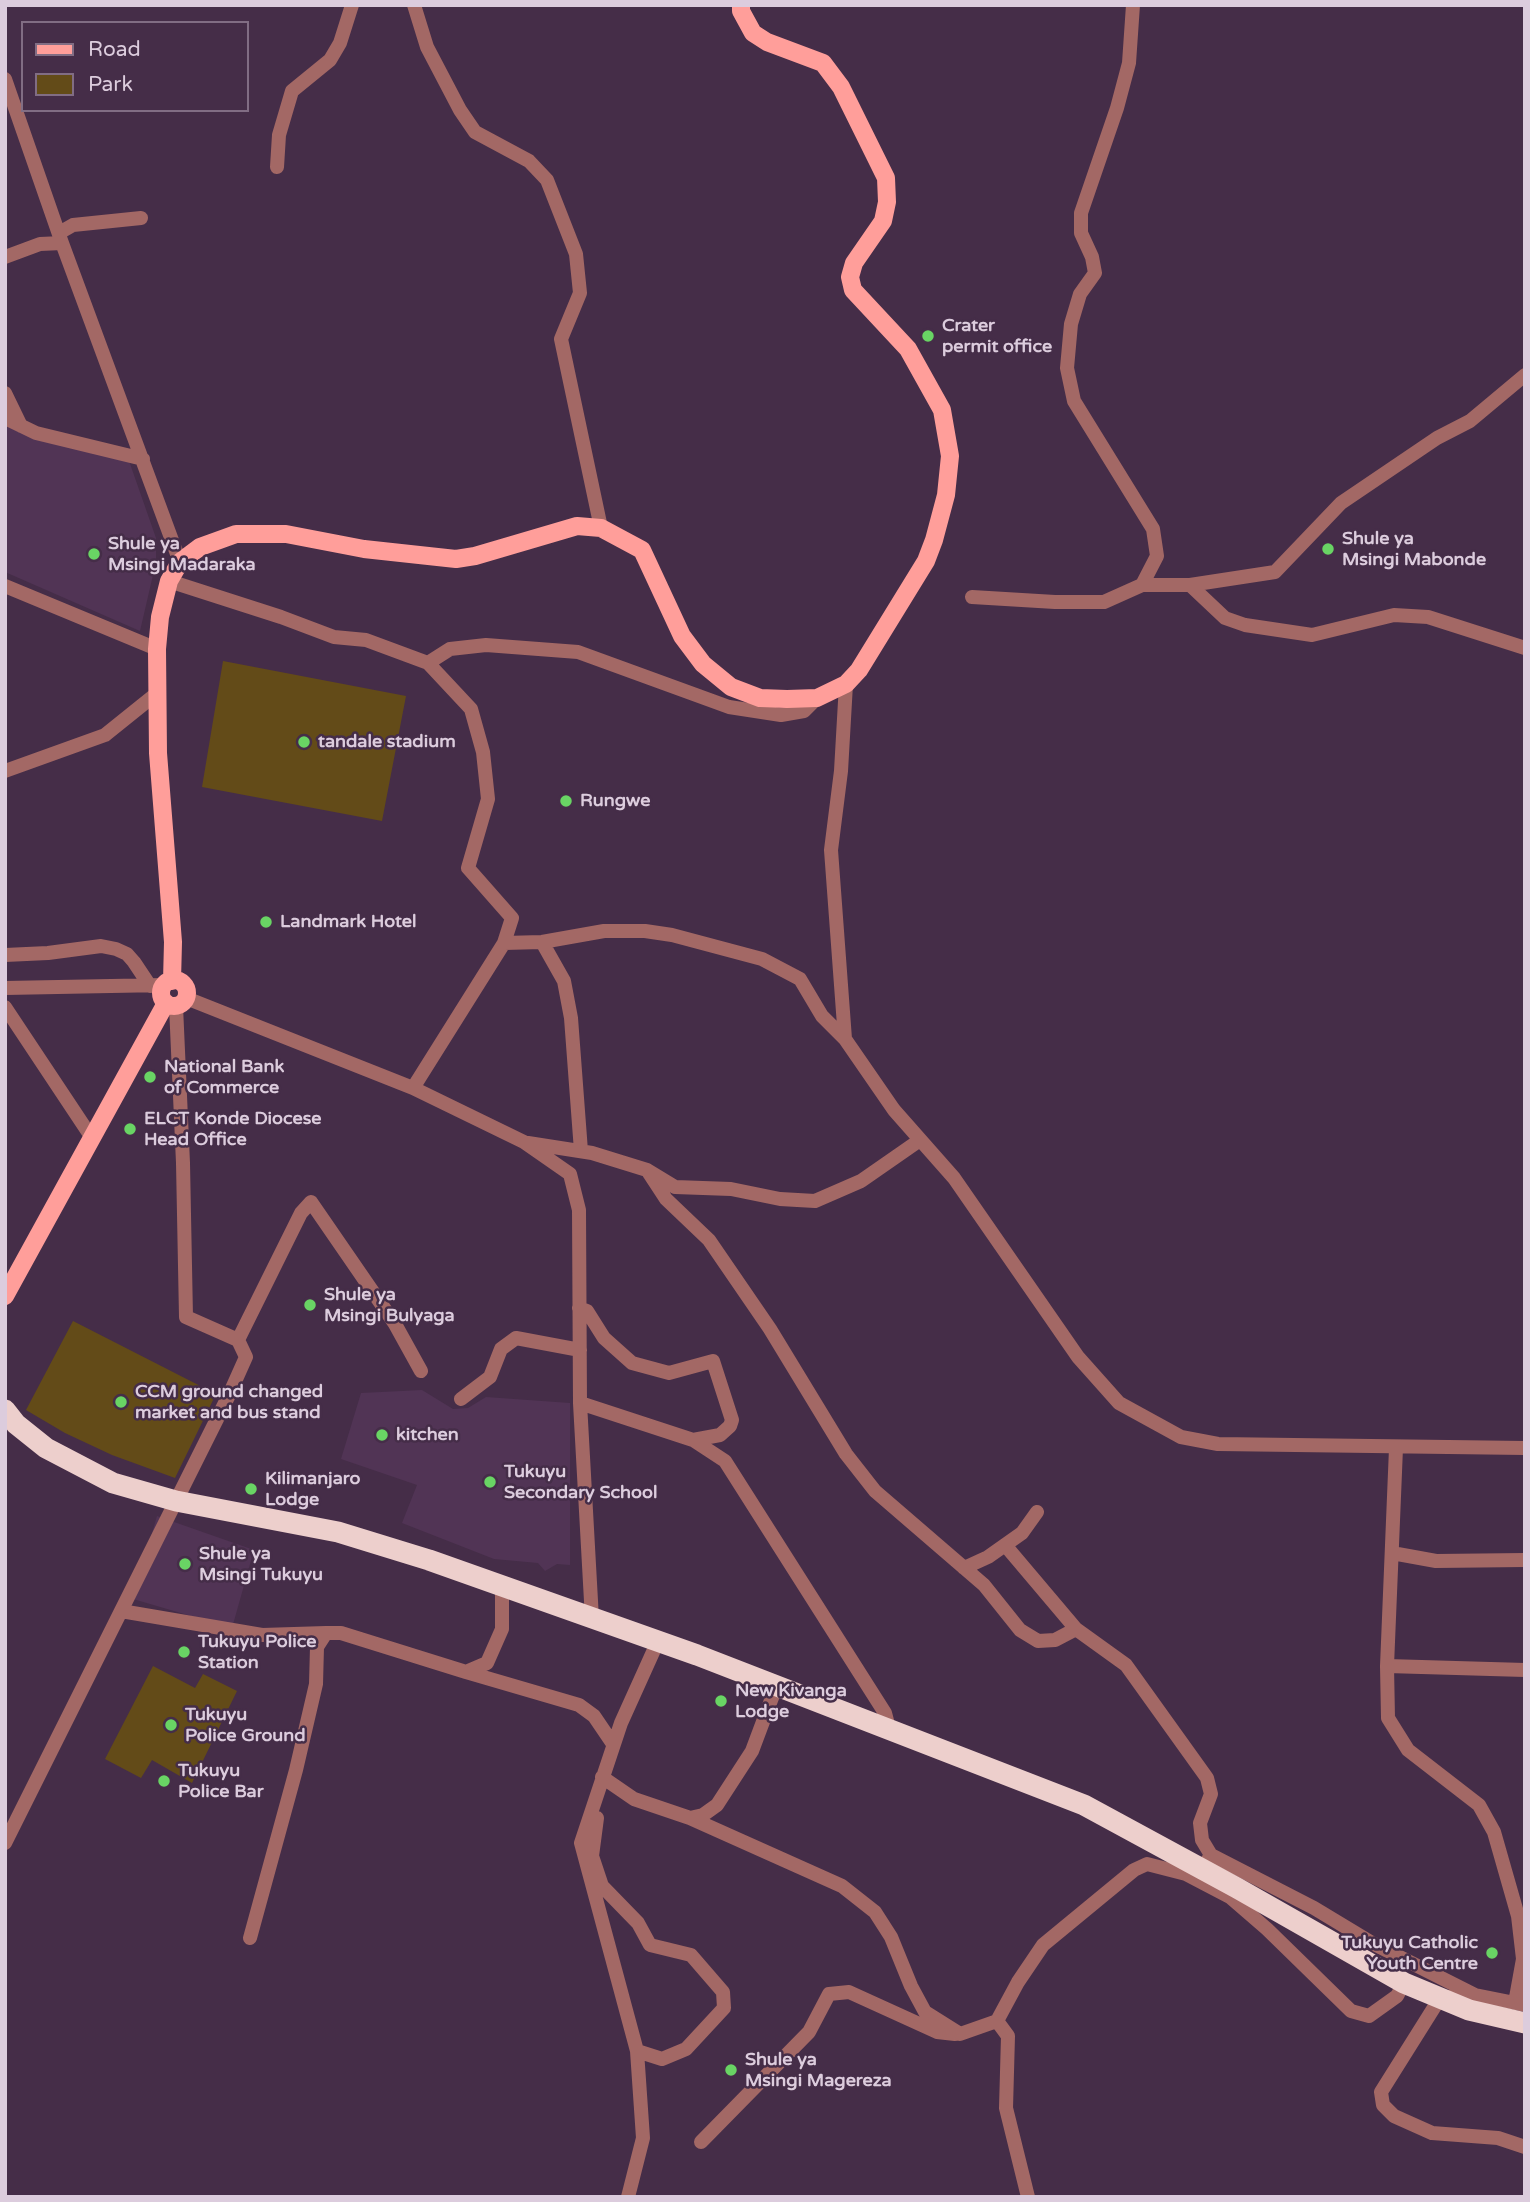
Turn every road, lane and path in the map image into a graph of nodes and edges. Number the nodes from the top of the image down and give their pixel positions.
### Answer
1 (352, 5) edge
2 (414, 5) edge
3 (741, 5) edge
4 (1133, 5) edge
5 (5, 79) edge
6 (277, 167) dead end
7 (141, 218) dead end
8 (60, 238) junction
9 (5, 257) edge
10 (1525, 375) edge
11 (5, 393) edge
12 (5, 418) edge
13 (21, 426) junction
14 (143, 459) junction
15 (601, 528) junction
16 (180, 562) junction
17 (169, 580) junction
18 (1142, 585) junction
19 (1190, 585) junction
20 (5, 586) edge
21 (972, 597) dead end
22 (1525, 648) edge
23 (157, 649) junction
24 (428, 663) junction
25 (846, 684) junction
26 (156, 694) junction
27 (817, 698) junction
28 (5, 771) edge
29 (542, 942) junction
30 (504, 943) junction
31 (5, 955) edge
32 (5, 988) edge
33 (169, 993) junction
34 (5, 1007) edge
35 (845, 1039) junction
36 (413, 1088) junction
37 (92, 1138) junction
38 (920, 1140) junction
39 (524, 1142) junction
40 (580, 1151) junction
41 (647, 1170) junction
42 (5, 1296) edge
43 (579, 1308) junction
44 (238, 1340) junction
45 (580, 1350) junction
46 (421, 1371) dead end
47 (461, 1399) dead end
48 (580, 1402) junction
49 (5, 1410) edge
50 (693, 1440) junction
51 (1396, 1448) junction
52 (1525, 1448) edge
53 (176, 1501) junction
54 (1037, 1512) dead end
55 (1005, 1545) junction
56 (1392, 1553) junction
57 (1525, 1560) edge
58 (964, 1568) junction
59 (502, 1586) junction
60 (121, 1611) junction
61 (592, 1619) junction
62 (1076, 1629) junction
63 (326, 1633) junction
64 (658, 1641) junction
65 (1387, 1666) junction
66 (1525, 1670) edge
67 (466, 1672) junction
68 (776, 1686) junction
69 (890, 1732) junction
70 (613, 1744) junction
71 (602, 1777) junction
72 (690, 1818) junction
73 (5, 1843) edge
74 (1207, 1862) junction
75 (1233, 1892) junction
76 (250, 1938) dead end
77 (1360, 1947) junction
78 (1404, 1983) junction
79 (1475, 1995) junction
80 (1440, 1998) junction
81 (1520, 2004) edge
82 (997, 2021) junction
83 (1525, 2023) edge
84 (960, 2034) junction
85 (637, 2051) junction
86 (701, 2142) dead end
87 (1525, 2147) edge
88 (628, 2197) edge
89 (1028, 2197) edge

1 - 6 street
2 - 15 street
3 - 25 main road
4 - 18 street
5 - 8 street
7 - 8 street
8 - 9 street
8 - 14 street
10 - 19 street
11 - 13 street
12 - 13 street
13 - 14 street
14 - 16 street
15 - 16 main road
15 - 27 main road
16 - 17 main road
17 - 23 main road
17 - 24 street
18 - 19 street
18 - 21 street
19 - 22 street
20 - 23 street
23 - 26 main road
24 - 27 street
24 - 30 street
25 - 27 main road
25 - 35 street
26 - 28 street
26 - 33 main road
29 - 30 street
29 - 35 street
29 - 40 street
30 - 36 street
31 - 33 street
32 - 33 street
33 - 36 street
33 - 37 main road
33 - 44 street
34 - 37 street
35 - 38 street
36 - 39 street
37 - 42 main road
38 - 41 street
38 - 51 street
39 - 40 street
39 - 43 street
40 - 41 street
41 - 58 street
43 - 45 street
43 - 50 street
44 - 46 street
44 - 53 street
45 - 47 street
45 - 48 street
48 - 50 street
48 - 61 street
49 - 53 highway
50 - 69 street
51 - 52 street
51 - 56 street
53 - 59 highway
53 - 60 street
54 - 55 street
55 - 58 street
55 - 62 street
56 - 57 street
56 - 65 street
58 - 62 street
59 - 61 highway
59 - 67 street
60 - 63 street
60 - 73 street
61 - 64 highway
62 - 74 street
63 - 67 street
63 - 76 street
64 - 68 highway
64 - 70 street
65 - 66 street
65 - 81 street
67 - 70 street
68 - 69 highway
68 - 72 street
69 - 74 highway
70 - 71 street
71 - 72 street
71 - 85 street
71 - 85 street
72 - 84 street
74 - 75 highway
74 - 77 street
75 - 77 highway
75 - 78 street
75 - 82 street
77 - 78 highway
77 - 79 street
78 - 80 highway
79 - 80 street
79 - 81 street
80 - 83 highway
80 - 87 street
82 - 84 street
82 - 89 street
84 - 86 street
85 - 88 street

